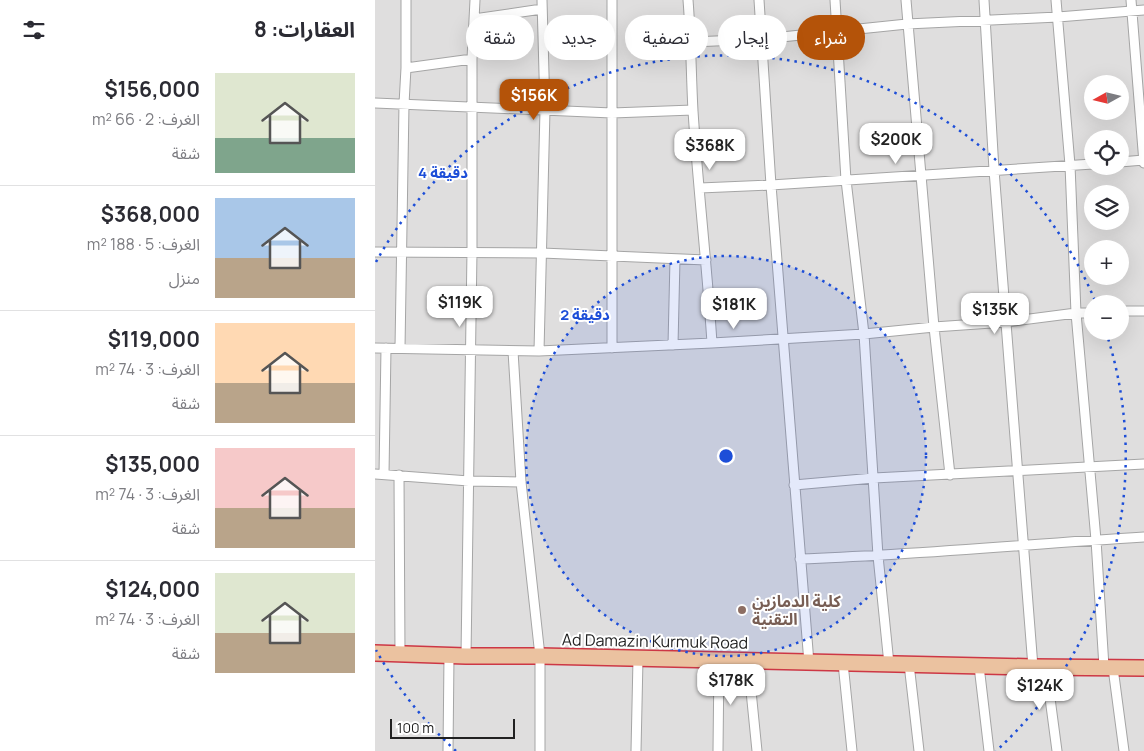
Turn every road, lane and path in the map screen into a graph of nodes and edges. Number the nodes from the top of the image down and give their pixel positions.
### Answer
1 (406, 0) edge
2 (475, 0) edge
3 (612, 0) edge
4 (688, 0) edge
5 (759, 0) edge
6 (835, 0) edge
7 (906, 0) edge
8 (984, 0) edge
9 (1056, 0) edge
10 (1131, 0) edge
11 (542, 5) edge
12 (1144, 10) edge
13 (1132, 11) junction
14 (474, 15) edge
15 (493, 15) edge
16 (689, 15) edge
17 (760, 15) edge
18 (836, 15) edge
19 (1058, 17) junction
20 (985, 21) junction
21 (907, 24) junction
22 (865, 29) edge
23 (472, 60) joint
24 (692, 60) edge
25 (763, 60) edge
26 (840, 60) edge
27 (406, 68) junction
28 (375, 103) edge
29 (404, 104) junction
30 (472, 108) junction
31 (545, 110) junction
32 (693, 110) junction
33 (612, 113) junction
34 (1144, 161) edge
35 (1129, 162) edge
36 (1084, 164) edge
37 (1070, 165) junction
38 (994, 170) junction
39 (921, 175) junction
40 (846, 180) junction
41 (771, 186) junction
42 (700, 188) junction
43 (401, 251) junction
44 (472, 251) junction
45 (375, 252) edge
46 (542, 253) junction
47 (612, 256) junction
48 (675, 259) junction
49 (706, 260) junction
50 (1144, 311) edge
51 (1129, 312) edge
52 (1076, 313) junction
53 (1084, 313) edge
54 (1006, 322) junction
55 (934, 326) junction
56 (864, 334) junction
57 (783, 339) junction
58 (711, 343) junction
59 (673, 345) junction
60 (375, 348) edge
61 (387, 348) junction
62 (400, 348) junction
63 (612, 348) junction
64 (471, 349) junction
65 (513, 351) junction
66 (539, 351) junction
67 (1144, 464) edge
68 (1090, 467) junction
69 (1017, 472) junction
70 (379, 474) edge
71 (399, 475) junction
72 (950, 475) junction
73 (874, 478) junction
74 (469, 481) junction
75 (521, 482) junction
76 (794, 485) junction
77 (1144, 536) edge
78 (1096, 540) junction
79 (1023, 544) junction
80 (878, 556) junction
81 (800, 559) junction
82 (375, 653) edge
83 (400, 654) junction
84 (449, 656) junction
85 (466, 656) junction
86 (540, 656) junction
87 (638, 660) junction
88 (719, 660) junction
89 (748, 660) junction
90 (809, 663) junction
91 (843, 663) junction
92 (889, 664) junction
93 (909, 664) junction
94 (979, 666) junction
95 (1040, 667) junction
96 (1109, 668) junction
97 (1144, 668) edge
98 (447, 751) edge
99 (540, 751) edge
100 (636, 751) edge
101 (718, 751) edge
102 (757, 751) edge
103 (852, 751) edge
104 (919, 751) edge
105 (989, 751) edge
106 (1057, 751) edge
107 (1124, 751) edge

1 - 27 street
2 - 14 street
3 - 33 street
4 - 16 street
5 - 17 street
6 - 18 street
7 - 21 street
8 - 20 street
9 - 19 street
10 - 13 street
11 - 15 street
11 - 31 street
12 - 13 street
13 - 19 street
13 - 34 street
19 - 20 street
19 - 37 street
20 - 21 street
20 - 38 street
21 - 22 street
21 - 39 street
23 - 27 street
23 - 30 street
24 - 32 street
25 - 41 street
26 - 40 street
27 - 29 street
28 - 29 street
29 - 30 street
29 - 43 street
30 - 31 street
30 - 44 street
31 - 33 street
31 - 46 street
32 - 33 street
32 - 42 street
33 - 47 street
34 - 35 street
36 - 37 street
37 - 38 street
37 - 52 street
38 - 39 street
38 - 54 street
39 - 40 street
39 - 55 street
40 - 41 street
40 - 56 street
41 - 42 street
41 - 57 street
42 - 49 street
43 - 44 street
43 - 45 street
43 - 62 street
44 - 46 street
44 - 64 street
46 - 47 street
46 - 66 street
47 - 48 street
47 - 63 street
48 - 49 street
48 - 59 street
49 - 58 street
50 - 51 street
52 - 53 street
52 - 54 street
52 - 68 street
54 - 55 street
54 - 69 street
55 - 56 street
55 - 72 street
56 - 57 street
56 - 73 street
57 - 58 street
57 - 76 street
58 - 59 street
59 - 63 street
60 - 61 street
61 - 62 street
61 - 70 street
62 - 64 street
63 - 66 street
64 - 65 street
64 - 74 street
65 - 66 street
65 - 75 street
67 - 68 street
68 - 69 street
68 - 78 street
69 - 72 street
69 - 79 street
70 - 71 street
71 - 74 street
71 - 83 street
72 - 73 street
73 - 76 street
73 - 80 street
74 - 75 street
74 - 85 street
75 - 86 street
76 - 81 street
77 - 78 street
78 - 79 street
78 - 96 street
79 - 80 street
79 - 95 street
80 - 81 street
80 - 92 street
81 - 90 street
82 - 83 highway, Ad Damazin Kurmuk Road
83 - 84 highway, Ad Damazin Kurmuk Road
84 - 85 highway, Ad Damazin Kurmuk Road
84 - 98 street
85 - 86 highway, Ad Damazin Kurmuk Road
86 - 87 highway, Ad Damazin Kurmuk Road
86 - 99 street
87 - 88 highway, Ad Damazin Kurmuk Road
87 - 100 street
88 - 89 highway, Ad Damazin Kurmuk Road
88 - 101 street
89 - 90 highway, Ad Damazin Kurmuk Road
89 - 102 street
90 - 91 highway, Ad Damazin Kurmuk Road
91 - 92 highway, Ad Damazin Kurmuk Road
91 - 103 street
92 - 93 highway, Ad Damazin Kurmuk Road
93 - 94 highway, Ad Damazin Kurmuk Road
93 - 104 street
94 - 95 highway, Ad Damazin Kurmuk Road
94 - 105 street
95 - 96 highway, Ad Damazin Kurmuk Road
95 - 106 street
96 - 97 highway, Ad Damazin Kurmuk Road
96 - 107 street

